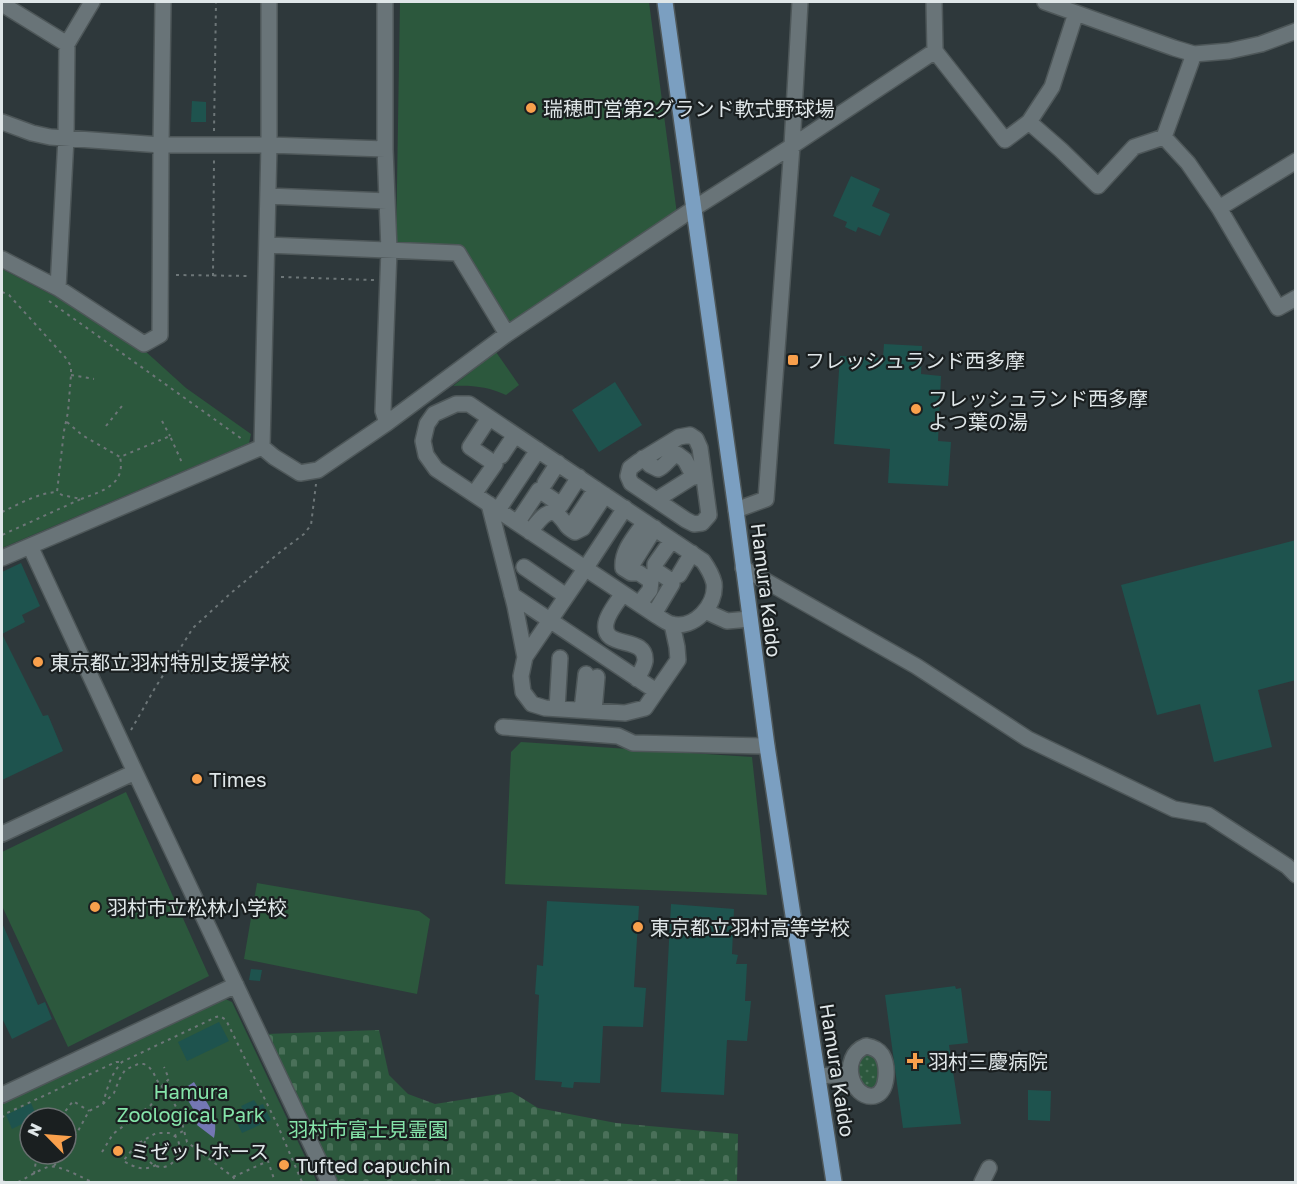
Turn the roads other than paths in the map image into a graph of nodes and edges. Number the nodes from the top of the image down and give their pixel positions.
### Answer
1 (92, 2) edge
2 (163, 2) edge
3 (269, 2) edge
4 (386, 2) edge
5 (665, 2) edge
6 (800, 2) edge
7 (934, 2) edge
8 (1045, 2) edge
9 (2, 4) edge
10 (1076, 13) junction
11 (1296, 31) edge
12 (67, 44) junction
13 (934, 51) junction
14 (1194, 54) junction
15 (2, 122) edge
16 (1029, 122) junction
17 (1164, 136) junction
18 (66, 138) junction
19 (160, 145) junction
20 (269, 146) junction
21 (792, 146) junction
22 (385, 149) junction
23 (1296, 161) edge
24 (268, 196) junction
25 (387, 201) junction
26 (1219, 208) junction
27 (693, 209) junction
28 (267, 245) junction
29 (389, 250) junction
30 (2, 259) edge
31 (58, 288) junction
32 (1296, 298) edge
33 (507, 334) junction
34 (489, 417) junction
35 (387, 423) junction
36 (515, 435) junction
37 (260, 448) junction
38 (538, 450) junction
39 (501, 456) dead end
40 (644, 458) junction
41 (558, 463) junction
42 (698, 474) junction
43 (579, 477) junction
44 (545, 483) dead end
45 (601, 492) junction
46 (474, 494) junction
47 (656, 500) junction
48 (494, 507) junction
49 (625, 508) junction
50 (736, 510) junction
51 (675, 513) junction
52 (578, 516) junction
53 (517, 523) junction
54 (659, 531) junction
55 (530, 532) junction
56 (608, 533) junction
57 (30, 546) junction
58 (692, 553) junction
59 (2, 558) edge
60 (639, 558) dead end
61 (524, 567) dead end
62 (742, 568) junction
63 (585, 569) junction
64 (679, 575) dead end
65 (623, 594) junction
66 (512, 595) junction
67 (566, 596) junction
68 (639, 604) junction
69 (705, 611) junction
70 (654, 614) junction
71 (750, 619) junction
72 (549, 620) junction
73 (672, 624) junction
74 (525, 657) junction
75 (638, 679) junction
76 (656, 691) junction
77 (556, 709) junction
78 (588, 710) junction
79 (503, 727) dead end
80 (767, 746) junction
81 (135, 772) junction
82 (2, 834) edge
83 (1296, 875) edge
84 (236, 985) junction
85 (850, 1074) dead end
86 (818, 1076) junction
87 (2, 1095) edge
88 (989, 1168) dead end
89 (329, 1182) edge
90 (834, 1182) edge
91 (982, 1182) edge

1 - 12 street
2 - 19 street
3 - 20 street
4 - 22 street
5 - 27 main road, Hamura Kaido
6 - 21 street
7 - 13 street
8 - 10 street
9 - 12 street
10 - 14 street
10 - 16 street
11 - 14 street
12 - 18 street
13 - 16 street
13 - 21 street
14 - 17 street
15 - 18 street
16 - 17 street
17 - 26 street
18 - 19 street
18 - 31 street
19 - 20 street
19 - 31 street
20 - 22 street
20 - 24 street
21 - 27 street
21 - 50 street
22 - 25 street
23 - 26 street
24 - 25 street
24 - 28 street
25 - 29 street
26 - 32 street
27 - 33 street
27 - 50 main road, Hamura Kaido
28 - 29 street
28 - 37 street
29 - 33 street
29 - 35 street
30 - 31 street
33 - 35 street
34 - 36 street
34 - 46 street
34 - 46 street
35 - 37 street
36 - 38 street
36 - 39 street
37 - 57 street
38 - 41 street
38 - 48 street
40 - 42 street
40 - 42 street
40 - 47 street
41 - 43 street
41 - 44 street
42 - 47 street
42 - 51 street
43 - 45 street
43 - 53 street
45 - 49 street
45 - 52 street
46 - 48 street
47 - 51 street
48 - 53 street
48 - 66 street
49 - 54 street
49 - 56 street
50 - 62 main road, Hamura Kaido
51 - 54 street
52 - 55 street
52 - 56 street
53 - 55 street
54 - 58 street
54 - 60 street
54 - 68 street
54 - 70 street
55 - 63 street
56 - 63 street
57 - 59 street
57 - 81 street
58 - 64 street
58 - 69 street
61 - 67 street
62 - 71 main road, Hamura Kaido
62 - 83 street
63 - 65 street
63 - 67 street
65 - 68 street
65 - 75 street
66 - 72 street
66 - 74 street
67 - 72 street
68 - 70 street
69 - 71 street
69 - 73 street
70 - 73 street
71 - 80 main road, Hamura Kaido
72 - 74 street
72 - 75 street
73 - 76 street
74 - 77 street
75 - 76 street
76 - 78 street
77 - 78 street
77 - 78 street
79 - 80 street
80 - 86 main road, Hamura Kaido
81 - 82 street
81 - 84 street
84 - 87 street
84 - 89 street
85 - 86 street
86 - 90 main road, Hamura Kaido
88 - 91 street

